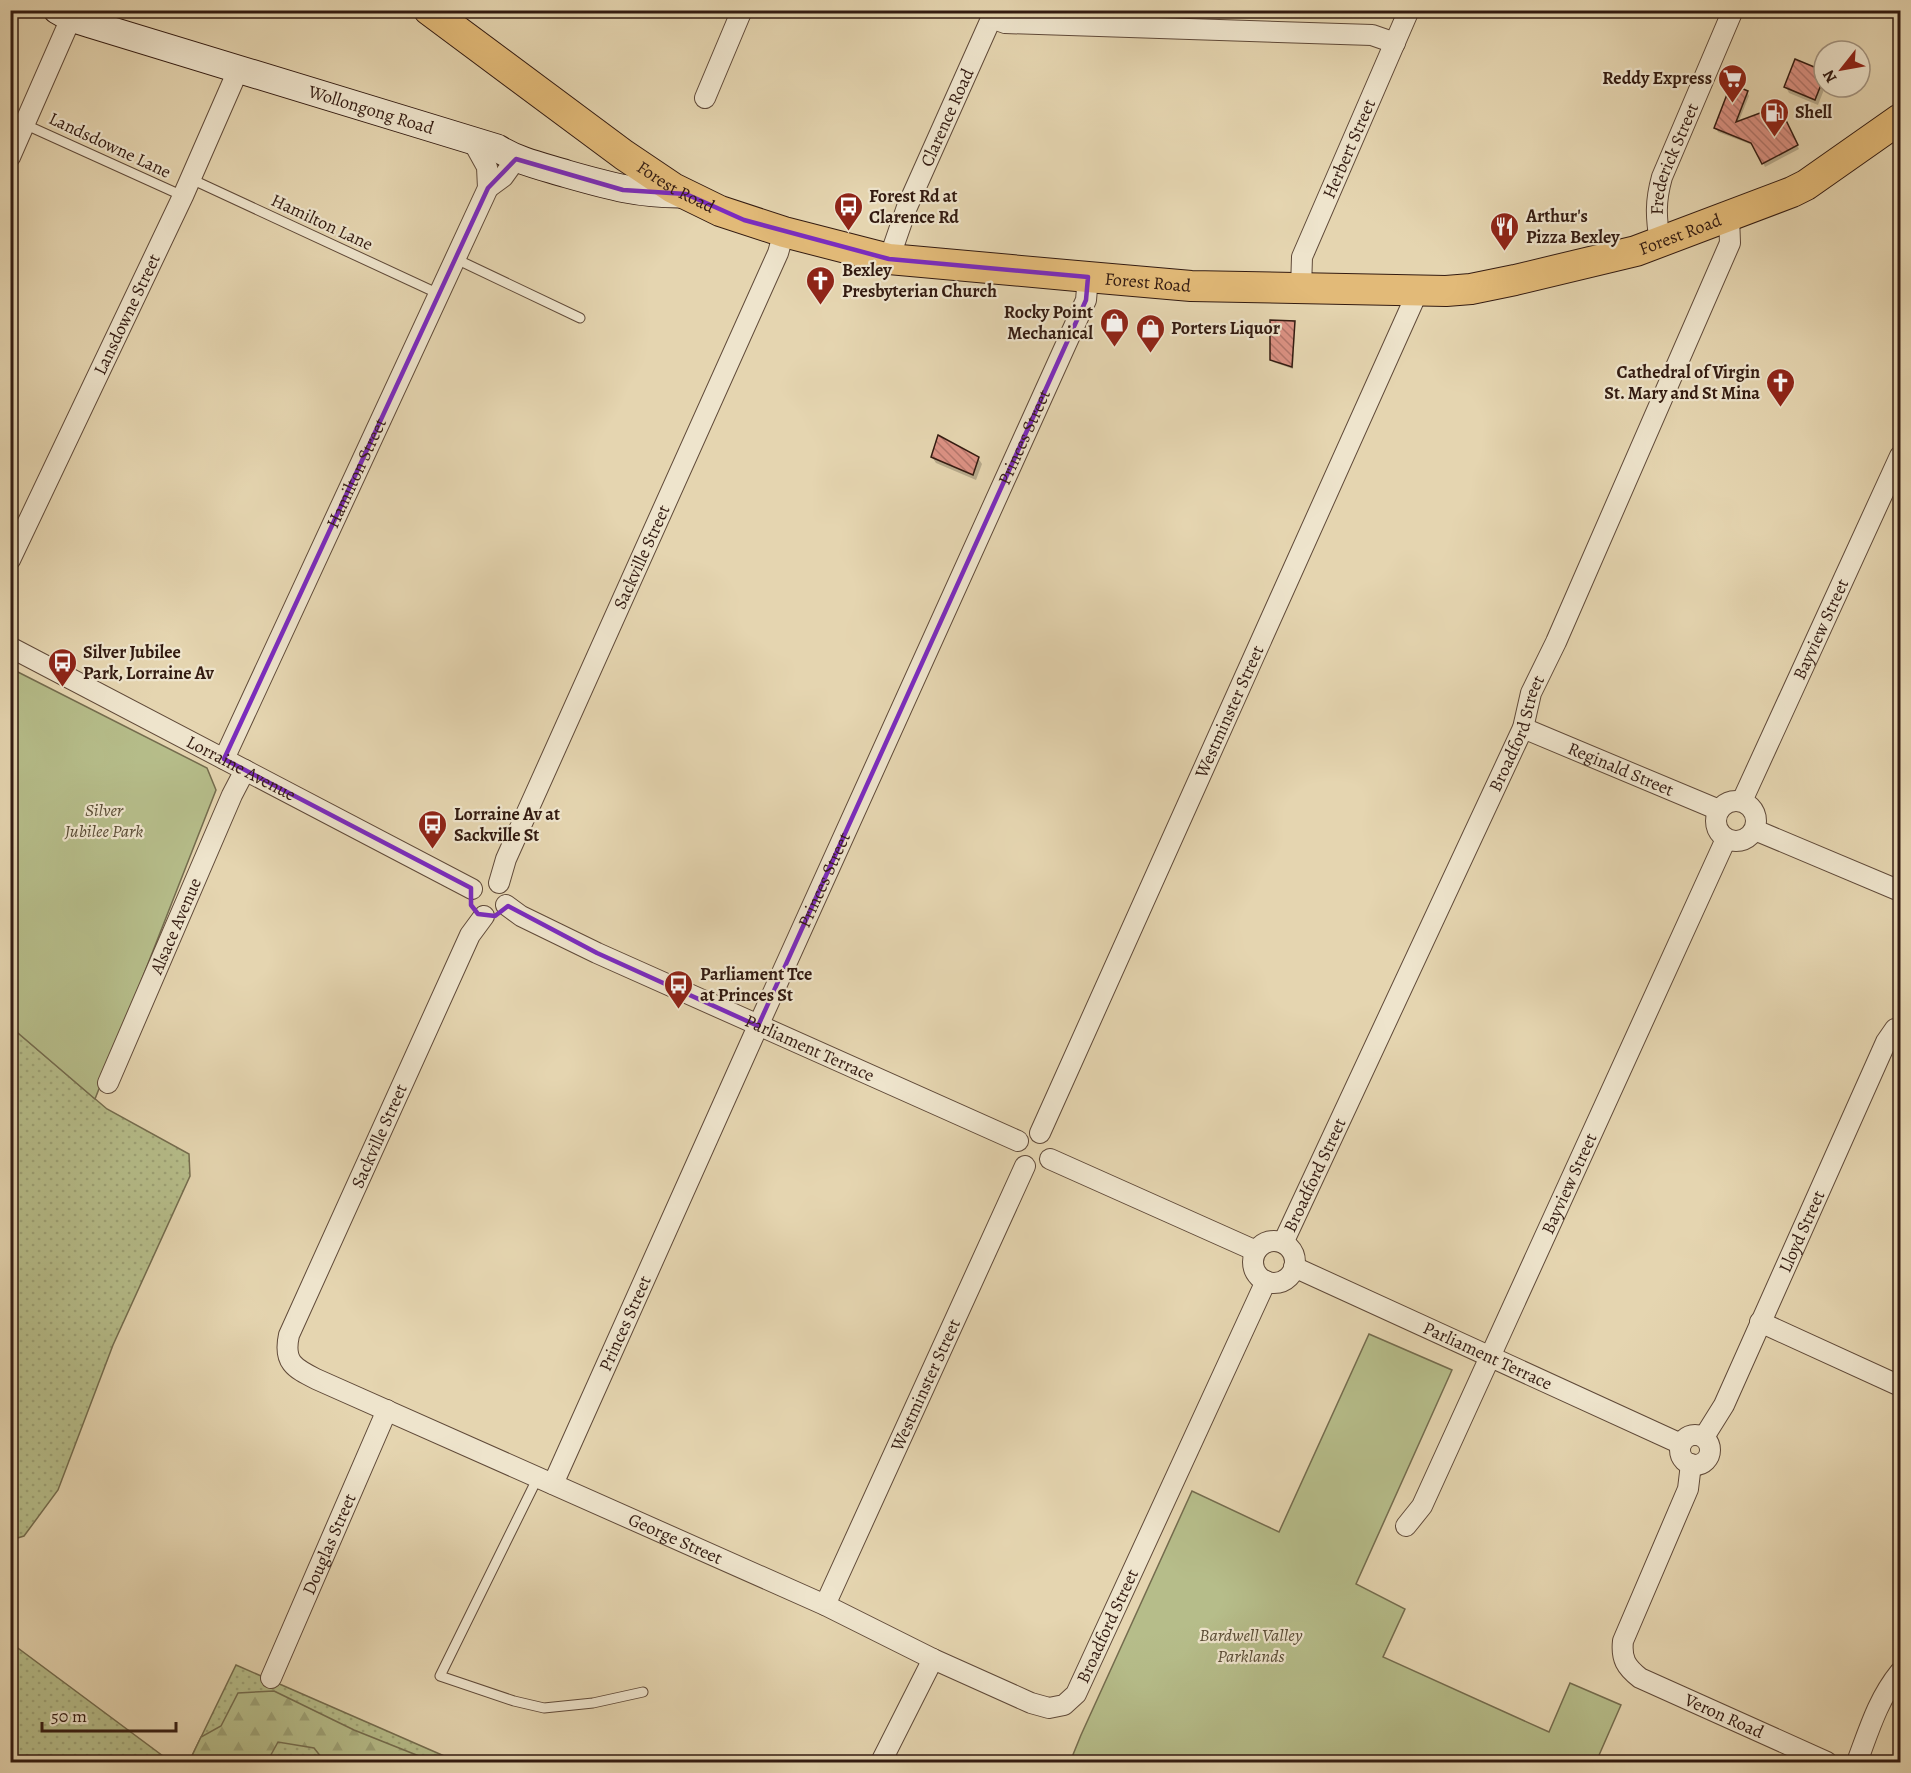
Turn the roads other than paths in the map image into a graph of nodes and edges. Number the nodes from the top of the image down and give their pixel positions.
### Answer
1 (429, 10) edge
2 (742, 10) edge
3 (1409, 10) edge
4 (1733, 10) edge
5 (68, 13) edge
6 (993, 14) edge
7 (1395, 43) junction
8 (239, 68) junction
9 (705, 98) dead end
10 (1900, 119) edge
11 (24, 124) junction
12 (472, 140) junction
13 (10, 157) edge
14 (516, 159) junction
15 (187, 187) junction
16 (488, 188) junction
17 (686, 194) junction
18 (1729, 217) junction
19 (784, 232) junction
20 (1660, 243) junction
21 (889, 258) junction
22 (456, 259) junction
23 (1088, 277) junction
24 (1301, 289) junction
25 (1418, 291) junction
26 (439, 294) junction
27 (580, 318) dead end
28 (1900, 456) edge
29 (10, 560) edge
30 (10, 647) edge
31 (1523, 728) junction
32 (225, 759) junction
33 (245, 770) junction
34 (1742, 801) junction
35 (1719, 810) junction
36 (1755, 830) junction
37 (1726, 839) junction
38 (499, 883) junction
39 (472, 889) junction
40 (1900, 891) edge
41 (506, 904) junction
42 (484, 916) junction
43 (758, 1026) junction
44 (1898, 1029) edge
45 (108, 1083) dead end
46 (1040, 1133) junction
47 (1018, 1141) junction
48 (1050, 1160) junction
49 (1025, 1166) junction
50 (1283, 1243) junction
51 (1256, 1251) junction
52 (1294, 1267) junction
53 (1266, 1281) junction
54 (1760, 1322) junction
55 (1489, 1358) junction
56 (289, 1359) joint
57 (1900, 1386) edge
58 (387, 1410) junction
59 (1704, 1437) junction
60 (1681, 1444) junction
61 (1691, 1464) junction
62 (546, 1481) junction
63 (1406, 1526) dead end
64 (825, 1605) junction
65 (933, 1659) junction
66 (1900, 1672) edge
67 (271, 1678) dead end
68 (643, 1692) dead end
69 (1064, 1705) joint
70 (881, 1762) edge
71 (1827, 1762) edge
72 (1857, 1762) edge

1 - 17 main road, Forest Road
2 - 9 street
3 - 7 street, Herbert Street
4 - 20 street, Frederick Street
5 - 8 street, Wollongong Road
5 - 11 street
6 - 7 street
6 - 21 street, Clarence Road
7 - 24 street, Herbert Street
8 - 12 street, Wollongong Road
8 - 15 street, Lansdowne Street
10 - 18 main road, Forest Road
11 - 13 street
11 - 15 lane, Landsdowne Lane
12 - 14 street, Wollongong Road
12 - 16 street
14 - 16 street, Hamilton Street
14 - 17 street, Wollongong Road
15 - 26 lane, Hamilton Lane
15 - 29 street, Lansdowne Street
16 - 22 street, Hamilton Street
17 - 19 main road, Forest Road
18 - 20 main road, Forest Road
18 - 31 street, Broadford Street
19 - 21 main road, Forest Road
19 - 38 street, Sackville Street
20 - 25 main road, Forest Road
21 - 23 main road, Forest Road
22 - 26 street, Hamilton Street
22 - 27 lane
23 - 24 main road, Forest Road
23 - 43 street, Princes Street
24 - 25 main road, Forest Road
25 - 46 street, Westminster Street
26 - 32 street, Hamilton Street
28 - 34 street, Bayview Street
30 - 32 street, Lorraine Avenue
31 - 35 street, Reginald Street
31 - 50 street, Broadford Street
32 - 33 street, Lorraine Avenue
33 - 39 street, Lorraine Avenue
33 - 45 street, Alsace Avenue
34 - 35 street
34 - 36 street
35 - 37 street
36 - 37 street
36 - 40 street
37 - 55 street, Bayview Street
38 - 39 street
38 - 41 street
39 - 42 street
41 - 42 street
41 - 43 street, Parliament Terrace
42 - 56 street, Sackville Street
43 - 47 street, Parliament Terrace
43 - 62 street, Princes Street
44 - 54 street, Lloyd Street
46 - 47 street
46 - 48 street
47 - 49 street
48 - 49 street
48 - 51 street
49 - 64 street, Westminster Street
50 - 51 street
50 - 52 street
51 - 53 street
52 - 53 street
52 - 55 street, Parliament Terrace
53 - 69 street, Broadford Street
54 - 57 street
54 - 59 street, Lloyd Street
55 - 60 street, Parliament Terrace
55 - 63 street, Bayview Street
56 - 58 street, George Street
58 - 62 street, George Street
58 - 67 street, Douglas Street
59 - 60 street
59 - 61 street
60 - 61 street
61 - 71 street, Veron Road
62 - 64 street, George Street
62 - 68 lane
64 - 65 street, George Street
65 - 69 street, George Street
65 - 70 street
66 - 72 street

